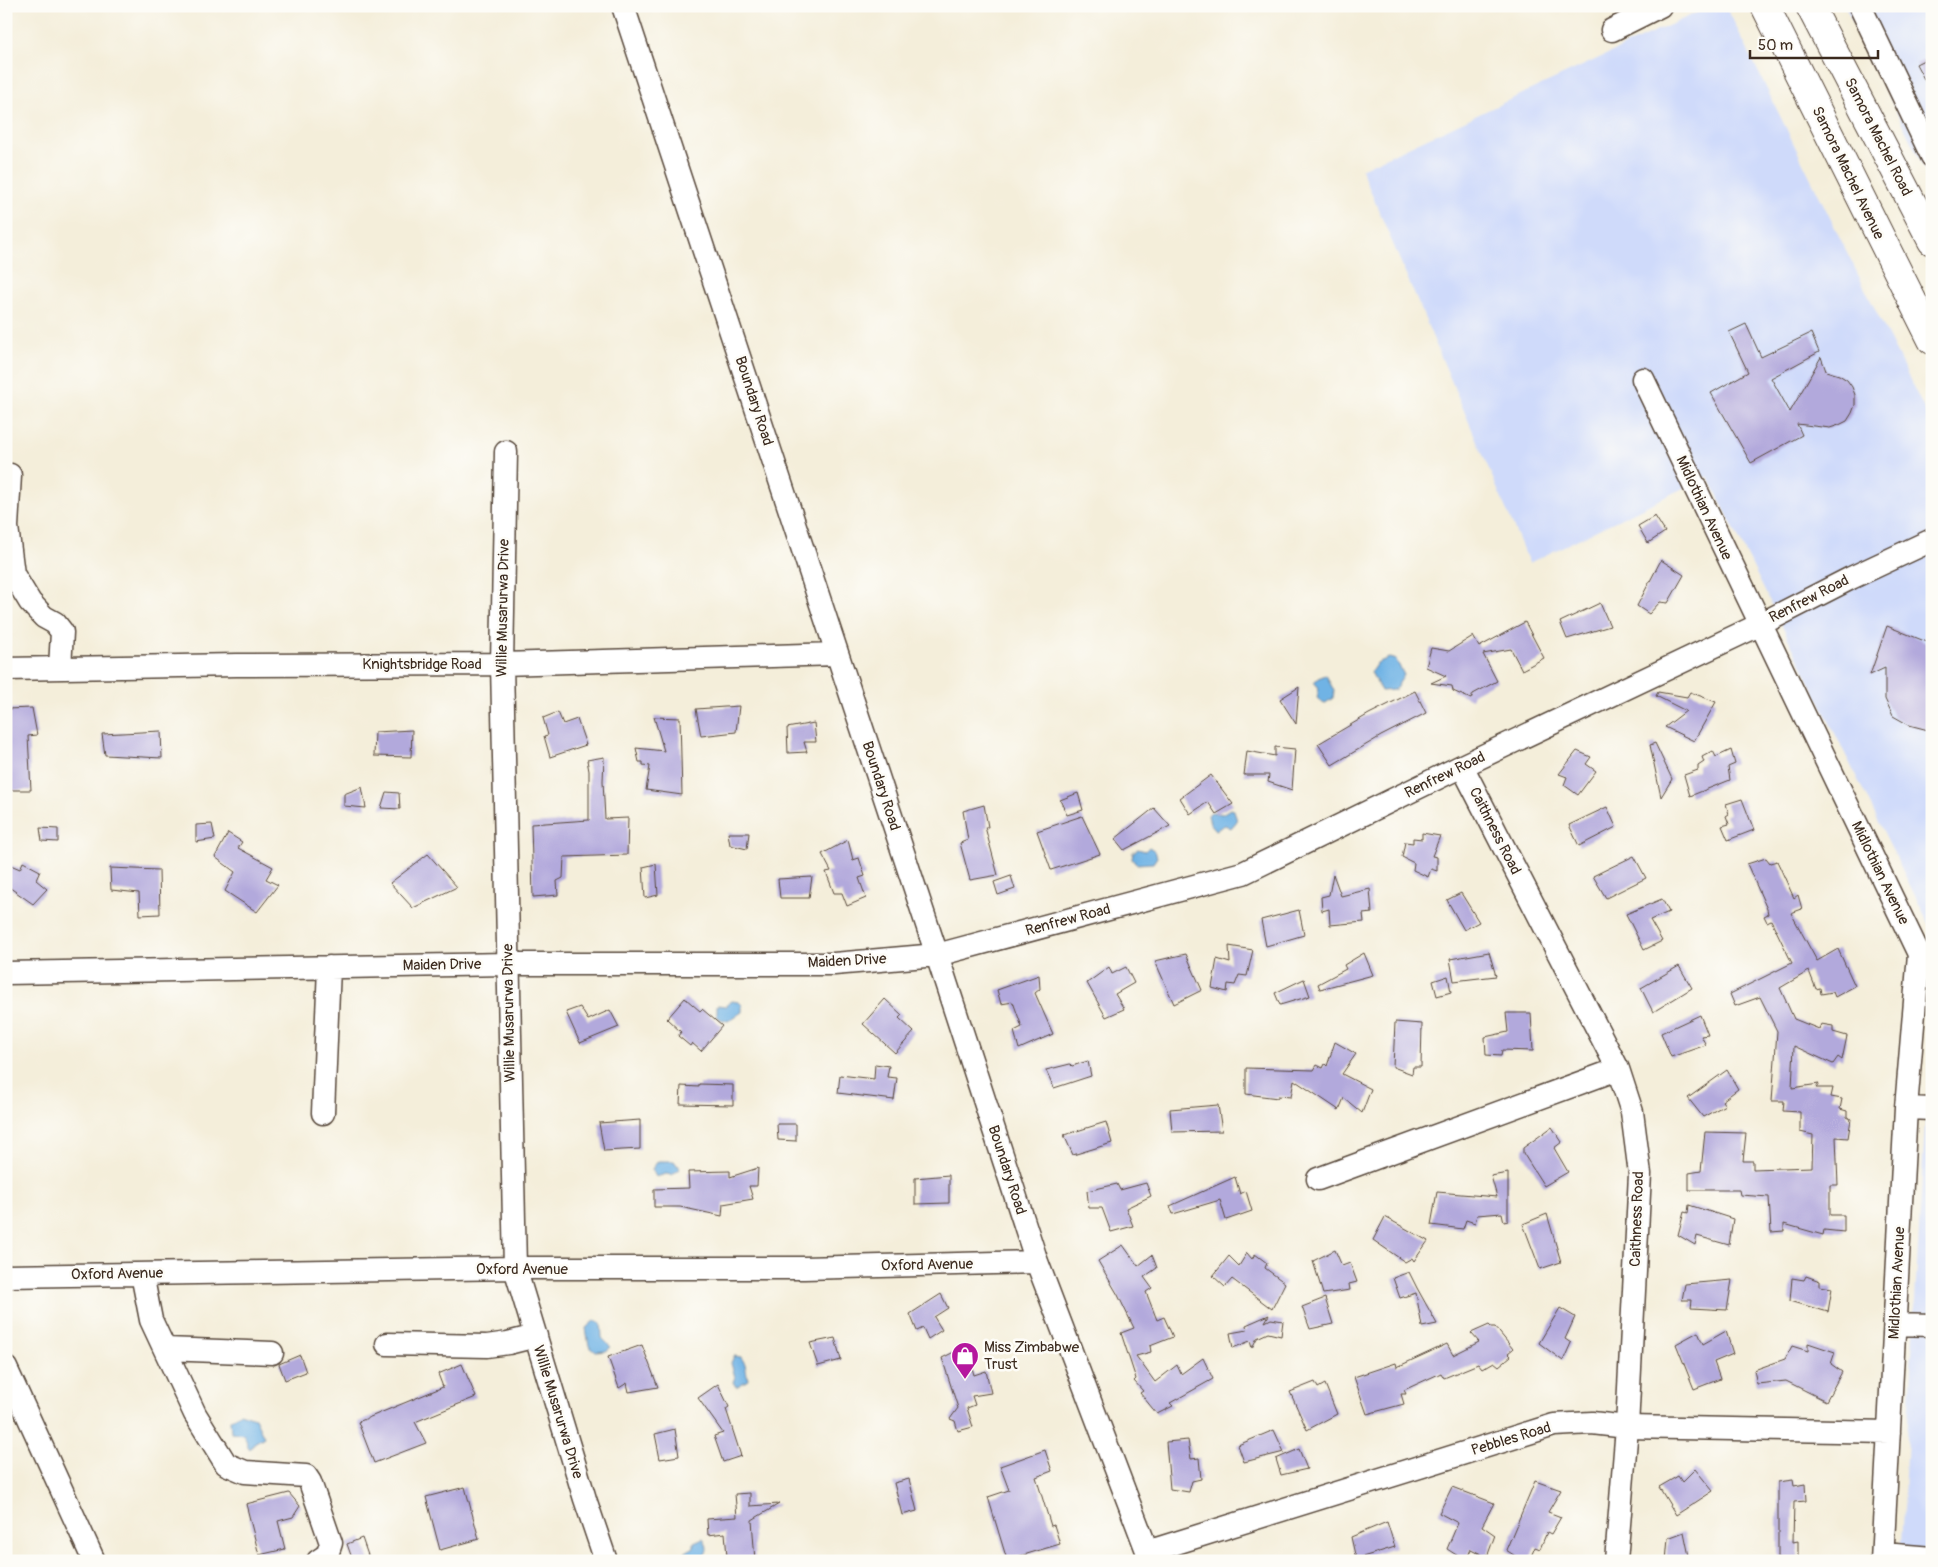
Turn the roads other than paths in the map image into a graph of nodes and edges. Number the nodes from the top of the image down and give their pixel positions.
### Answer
1 (623, 6) edge
2 (1660, 6) edge
3 (1765, 6) edge
4 (1810, 6) edge
5 (1860, 6) edge
6 (1612, 30) dead end
7 (1932, 156) edge
8 (1932, 241) edge
9 (1932, 340) edge
10 (1642, 379) dead end
11 (506, 452) dead end
12 (10, 474) dead end
13 (1932, 540) edge
14 (1759, 625) junction
15 (837, 654) junction
16 (502, 664) junction
17 (60, 668) junction
18 (6, 669) edge
19 (1462, 766) junction
20 (1926, 954) edge
21 (937, 955) junction
22 (508, 964) junction
23 (329, 967) junction
24 (6, 973) edge
25 (1618, 1069) junction
26 (1906, 1108) junction
27 (1932, 1109) edge
28 (323, 1113) dead end
29 (1318, 1179) dead end
30 (1037, 1262) junction
31 (515, 1268) junction
32 (142, 1274) junction
33 (6, 1276) edge
34 (1895, 1324) junction
35 (1932, 1325) edge
36 (536, 1336) junction
37 (387, 1344) dead end
38 (165, 1349) junction
39 (272, 1353) dead end
40 (6, 1368) edge
41 (1627, 1427) junction
42 (1889, 1432) junction
43 (1149, 1556) edge
44 (1882, 1557) edge
45 (1932, 1558) edge
46 (94, 1561) edge
47 (318, 1561) edge
48 (606, 1561) edge
49 (1616, 1561) edge

1 - 15 street, Boundary Road
2 - 6 street
3 - 9 highway, Samora Machel Avenue
4 - 8 highway, Samora Machel Road
5 - 7 street
10 - 14 street, Midlothian Avenue
11 - 16 street, Willie Musarurwa Drive
12 - 17 street
13 - 14 street, Renfrew Road
14 - 19 street, Renfrew Road
14 - 20 street, Midlothian Avenue
15 - 16 street, Knightsbridge Road
15 - 21 street, Boundary Road
16 - 17 street, Knightsbridge Road
16 - 22 street, Willie Musarurwa Drive
17 - 18 street, Knightsbridge Road
19 - 21 street, Renfrew Road
19 - 25 street, Caithness Road
20 - 26 street, Midlothian Avenue
21 - 22 street, Maiden Drive
21 - 30 street, Boundary Road
22 - 23 street, Maiden Drive
22 - 31 street, Willie Musarurwa Drive
23 - 24 street, Maiden Drive
23 - 28 street
25 - 29 street
25 - 41 street, Caithness Road
26 - 27 street
26 - 34 street, Midlothian Avenue
30 - 31 street, Oxford Avenue
30 - 43 street, Boundary Road
31 - 32 street, Oxford Avenue
31 - 36 street, Willie Musarurwa Drive
32 - 33 street, Oxford Avenue
32 - 38 street
34 - 35 street
34 - 42 street, Midlothian Avenue
36 - 37 street
36 - 48 street, Willie Musarurwa Drive
38 - 39 street
38 - 47 street
40 - 46 street
41 - 42 street, Pebbles Road
41 - 43 street, Pebbles Road
41 - 49 street, Caithness Road
42 - 44 street, Midlothian Avenue
44 - 45 street

